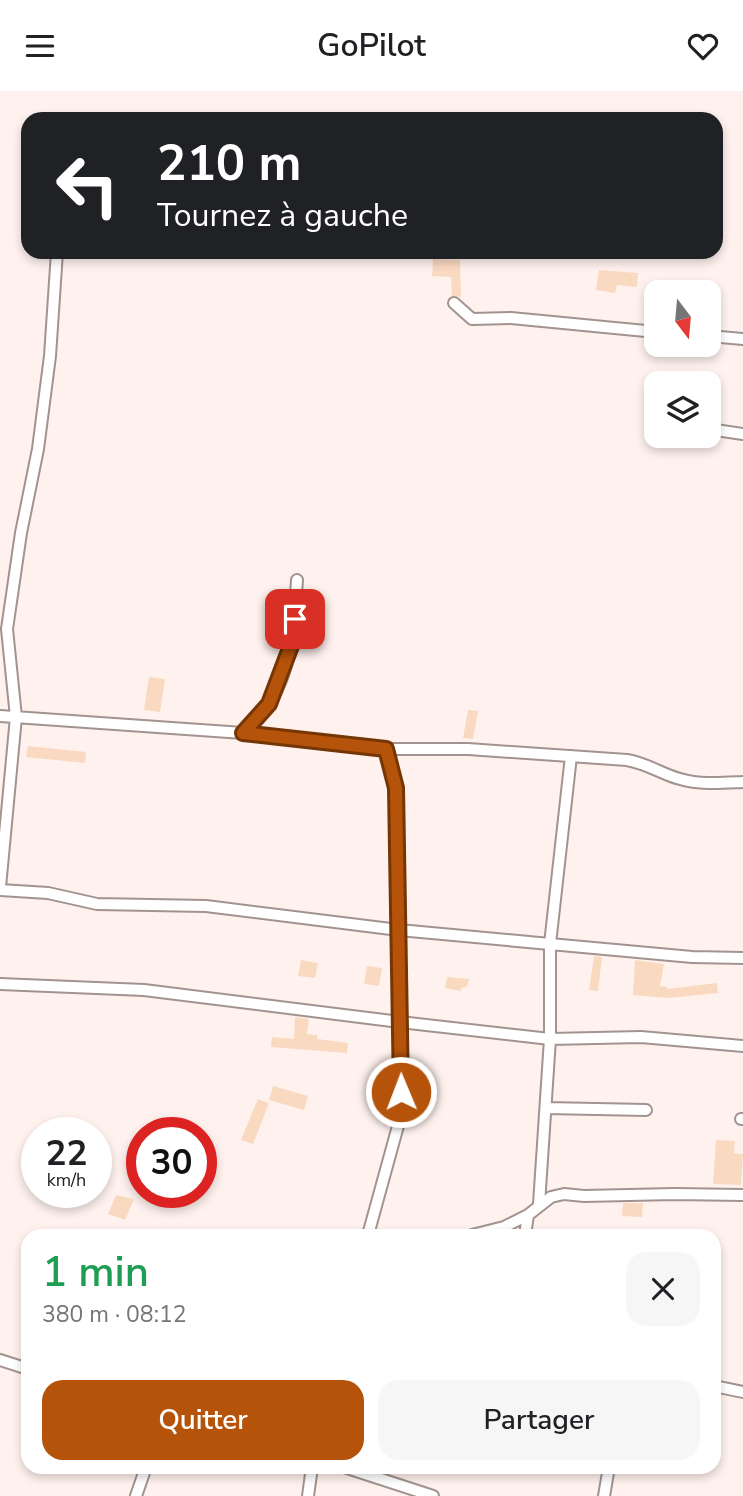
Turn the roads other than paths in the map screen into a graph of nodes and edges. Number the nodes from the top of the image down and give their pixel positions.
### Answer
1 (57, 259) edge
2 (454, 303) dead end
3 (644, 331) edge
4 (721, 337) edge
5 (743, 339) edge
6 (721, 431) edge
7 (743, 434) edge
8 (297, 580) dead end
9 (4, 629) edge
10 (0, 716) edge
11 (16, 717) junction
12 (243, 733) junction
13 (386, 749) junction
14 (571, 756) junction
15 (743, 782) edge
16 (4, 800) edge
17 (0, 889) edge
18 (399, 930) junction
19 (550, 944) junction
20 (743, 957) edge
21 (0, 984) edge
22 (400, 1022) junction
23 (550, 1039) junction
24 (743, 1046) edge
25 (546, 1108) junction
26 (646, 1110) dead end
27 (743, 1195) edge
28 (539, 1205) junction
29 (528, 1215) junction
30 (370, 1229) edge
31 (496, 1229) edge
32 (526, 1229) edge
33 (0, 1360) edge
34 (21, 1367) edge
35 (721, 1387) edge
36 (743, 1392) edge
37 (144, 1474) edge
38 (311, 1474) edge
39 (365, 1474) edge
40 (608, 1474) edge
41 (136, 1496) edge
42 (309, 1496) edge
43 (433, 1496) edge
44 (604, 1496) edge

1 - 9 street
2 - 3 street
4 - 5 street
6 - 7 street
8 - 12 street
9 - 11 street
10 - 11 street
11 - 12 street
11 - 16 street
12 - 13 street
13 - 14 street
13 - 18 street
14 - 15 street
14 - 19 street
16 - 17 street
17 - 18 street
18 - 19 street
18 - 22 street
19 - 20 street
19 - 23 street
21 - 22 street
22 - 23 street
22 - 30 street
23 - 24 street
23 - 25 street
25 - 26 street
25 - 28 street
27 - 28 street
28 - 29 street
29 - 31 street
29 - 32 street
33 - 34 street
35 - 36 street
37 - 41 street
38 - 42 street
39 - 43 street
40 - 44 street

